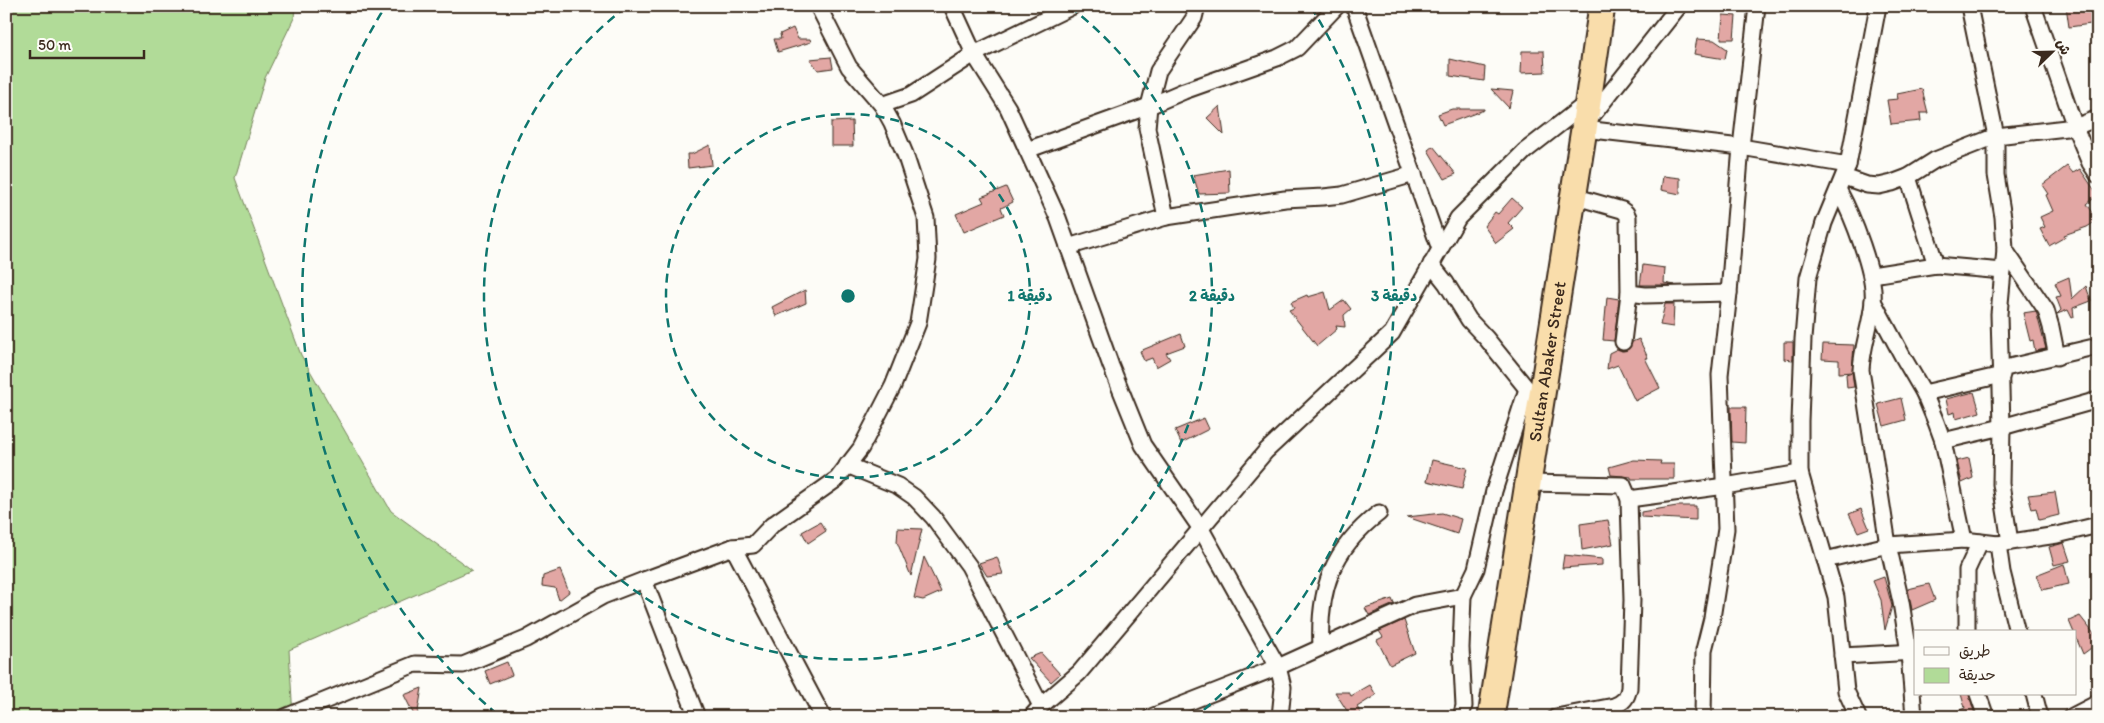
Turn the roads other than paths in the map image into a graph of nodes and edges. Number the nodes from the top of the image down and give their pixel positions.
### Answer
1 (818, 6) edge
2 (952, 6) edge
3 (1074, 6) edge
4 (1196, 6) edge
5 (1337, 6) edge
6 (1354, 6) edge
7 (1602, 6) edge
8 (1679, 6) edge
9 (1756, 6) edge
10 (1878, 6) edge
11 (1969, 6) edge
12 (2033, 6) edge
13 (974, 54) junction
14 (882, 104) junction
15 (1149, 106) junction
16 (2098, 118) edge
17 (1586, 119) junction
18 (2075, 127) junction
19 (1996, 136) junction
20 (1741, 148) junction
21 (1027, 150) junction
22 (1414, 174) junction
23 (2098, 175) edge
24 (1908, 177) junction
25 (1844, 178) junction
26 (1573, 196) junction
27 (1166, 217) junction
28 (1068, 247) junction
29 (1440, 249) junction
30 (2005, 250) junction
31 (1431, 264) junction
32 (1936, 265) junction
33 (2003, 271) junction
34 (1872, 275) junction
35 (1629, 293) junction
36 (1729, 293) junction
37 (1874, 301) junction
38 (1623, 342) dead end
39 (2098, 346) edge
40 (2057, 357) junction
41 (2002, 372) junction
42 (1924, 393) junction
43 (1533, 396) junction
44 (2098, 400) edge
45 (2002, 427) junction
46 (1943, 441) junction
47 (847, 465) junction
48 (1800, 473) junction
49 (1528, 483) junction
50 (1724, 486) junction
51 (1629, 499) junction
52 (1379, 513) dead end
53 (2098, 525) edge
54 (1201, 529) junction
55 (1964, 540) junction
56 (1980, 542) junction
57 (2004, 543) junction
58 (1888, 545) junction
59 (733, 547) junction
60 (1826, 560) junction
61 (644, 580) junction
62 (1463, 596) junction
63 (1967, 630) edge
64 (2016, 630) edge
65 (1321, 648) junction
66 (1912, 652) edge
67 (1842, 656) junction
68 (1278, 667) junction
69 (1979, 696) edge
70 (2035, 696) edge
71 (2098, 703) edge
72 (1036, 711) edge
73 (285, 717) edge
74 (697, 717) edge
75 (823, 717) edge
76 (1151, 717) edge
77 (1280, 717) edge
78 (1461, 717) edge
79 (1491, 717) edge
80 (1556, 717) edge
81 (1703, 717) edge
82 (1858, 717) edge
83 (1914, 717) edge
84 (1986, 717) edge
85 (2040, 717) edge
86 (2071, 717) edge

1 - 14 street
2 - 13 street
3 - 13 street
4 - 15 street
5 - 15 street
6 - 22 street
7 - 17 highway, Sultan Abaker Street
8 - 17 street
9 - 20 street
10 - 25 street
11 - 19 street
12 - 18 street
13 - 14 street
13 - 21 street
14 - 47 street
15 - 21 street
15 - 27 street
16 - 18 street
17 - 20 street
17 - 26 highway, Sultan Abaker Street
17 - 29 street
18 - 19 street
18 - 23 street
19 - 24 street
19 - 30 street
20 - 25 street
20 - 36 street
21 - 28 street
22 - 27 street
22 - 29 street
24 - 25 street
24 - 32 street
25 - 34 street
25 - 48 street
26 - 35 street
26 - 43 highway, Sultan Abaker Street
27 - 28 street
28 - 54 street
29 - 31 street
30 - 33 street
30 - 40 street
31 - 43 street
31 - 54 street
32 - 33 street
32 - 34 street
33 - 41 street
34 - 37 street
35 - 36 street
35 - 38 street
36 - 50 street
37 - 42 street
37 - 58 street
39 - 40 street
40 - 41 street
41 - 42 street
41 - 45 street
42 - 46 street
43 - 49 highway, Sultan Abaker Street
43 - 62 street
44 - 45 street
45 - 46 street
45 - 57 street
46 - 55 street
47 - 59 street
47 - 72 street
48 - 50 street
48 - 60 street
49 - 51 street
49 - 79 highway, Sultan Abaker Street
50 - 51 street
50 - 81 street
51 - 80 street
52 - 65 street
53 - 57 street
54 - 68 street
54 - 72 street
55 - 56 street
55 - 58 street
56 - 57 street
56 - 63 street
57 - 64 street
58 - 60 street
58 - 66 street
59 - 61 street
59 - 75 street
60 - 67 street
61 - 73 street
61 - 74 street
62 - 65 street
62 - 78 street
65 - 68 street
66 - 67 street
66 - 83 street
67 - 82 street
68 - 76 street
68 - 77 street
69 - 84 street
70 - 85 street
71 - 86 street

